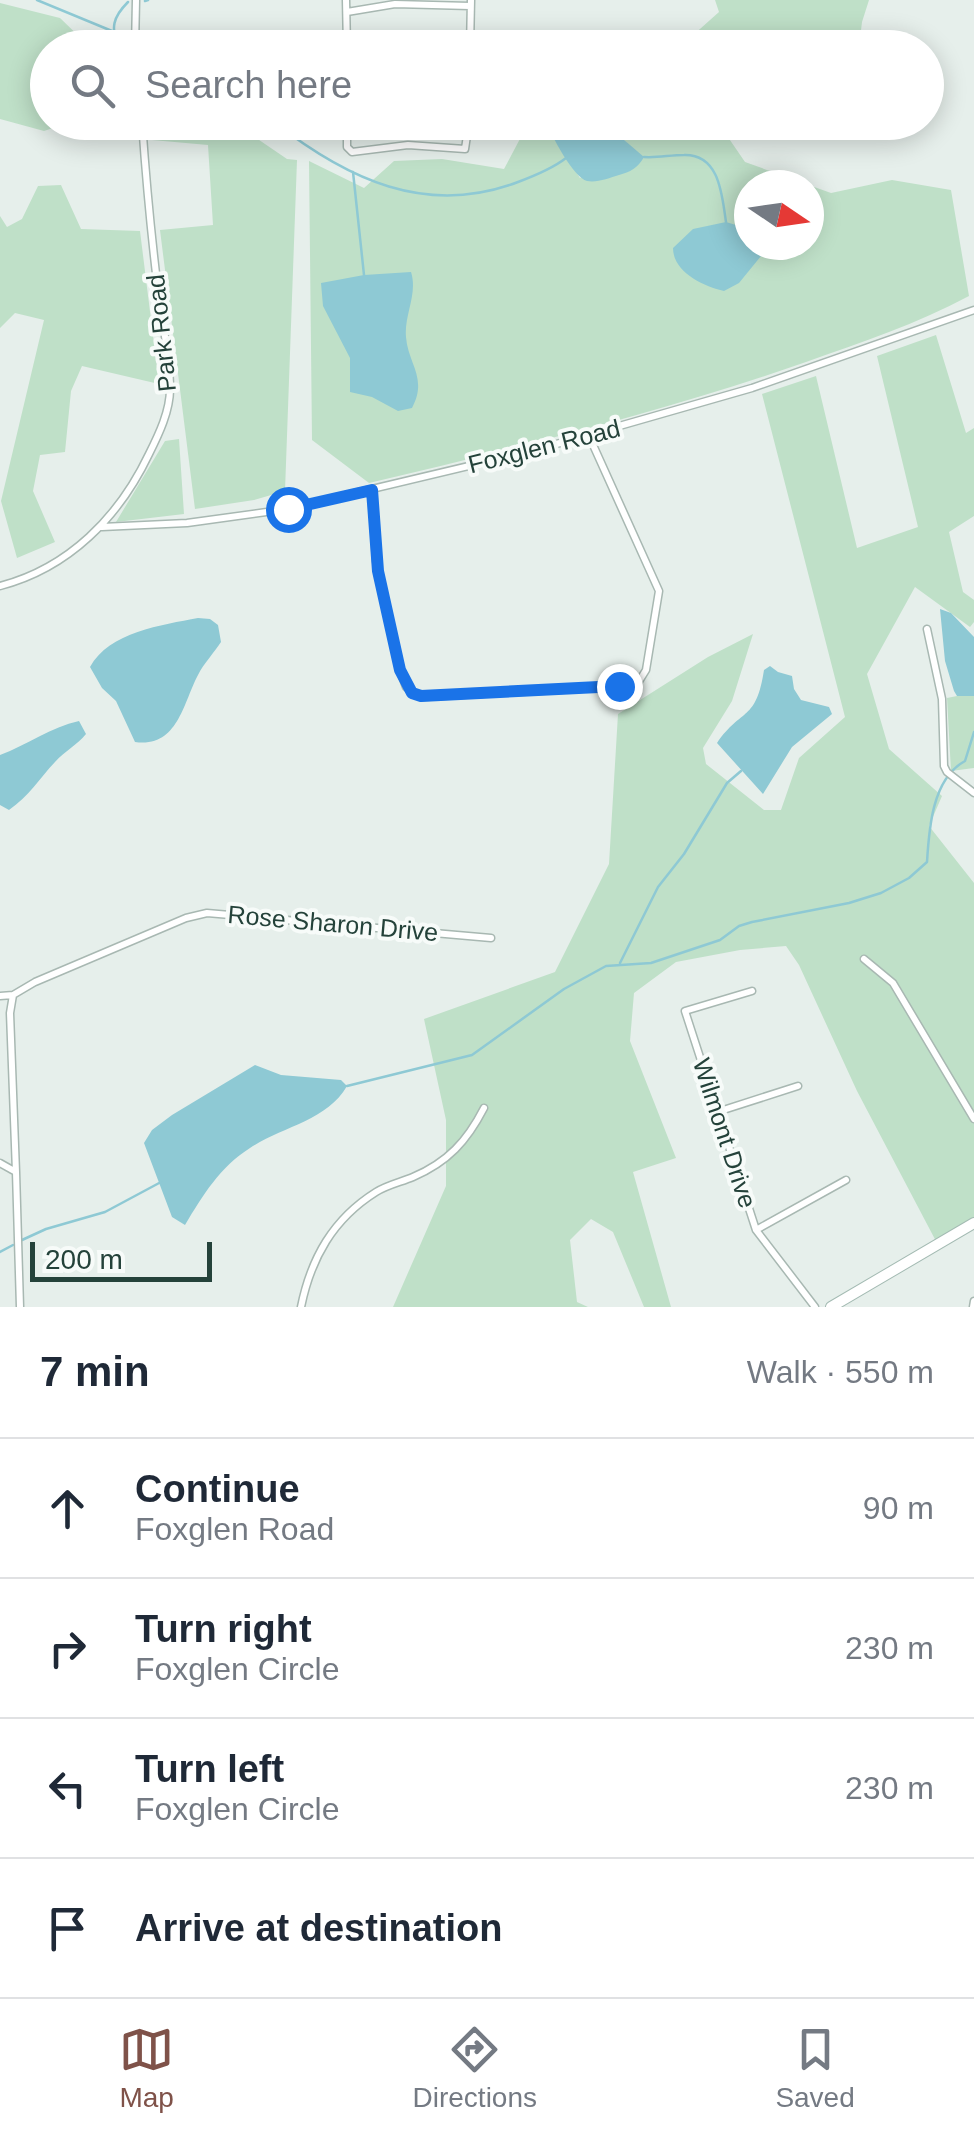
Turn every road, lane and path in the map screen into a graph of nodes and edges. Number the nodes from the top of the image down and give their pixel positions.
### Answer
1 (136, 0) edge
2 (346, 0) edge
3 (471, 3) edge
4 (346, 12) junction
5 (135, 30) edge
6 (346, 30) edge
7 (470, 30) edge
8 (143, 140) edge
9 (347, 140) edge
10 (466, 140) edge
11 (974, 310) edge
12 (589, 436) junction
13 (372, 490) junction
14 (102, 527) junction
15 (0, 586) edge
16 (928, 629) dead end
17 (974, 793) edge
18 (491, 938) dead end
19 (864, 959) dead end
20 (752, 990) dead end
21 (0, 996) edge
22 (13, 996) junction
23 (798, 1086) dead end
24 (484, 1108) dead end
25 (717, 1112) junction
26 (974, 1119) edge
27 (0, 1163) edge
28 (16, 1172) junction
29 (846, 1180) dead end
30 (974, 1223) edge
31 (756, 1230) junction
32 (20, 1307) edge
33 (300, 1307) edge
34 (815, 1307) edge
35 (831, 1307) edge

1 - 5 street
2 - 4 street
3 - 4 street
3 - 7 street
4 - 6 street
8 - 14 street, Park Road
9 - 10 street
11 - 12 street, Foxglen Road
12 - 13 street, Foxglen Road
12 - 13 street
13 - 14 street, Foxglen Road
14 - 15 street, Park Road
16 - 17 street
18 - 22 street, Rose Sharon Drive
19 - 26 street
20 - 25 street, Wilmont Drive
21 - 22 street, Rose Sharon Drive
22 - 28 street
23 - 25 street
24 - 33 street
25 - 31 street, Wilmont Drive
27 - 28 street
28 - 32 street
29 - 31 street
30 - 35 street
31 - 34 street, Wilmont Drive

